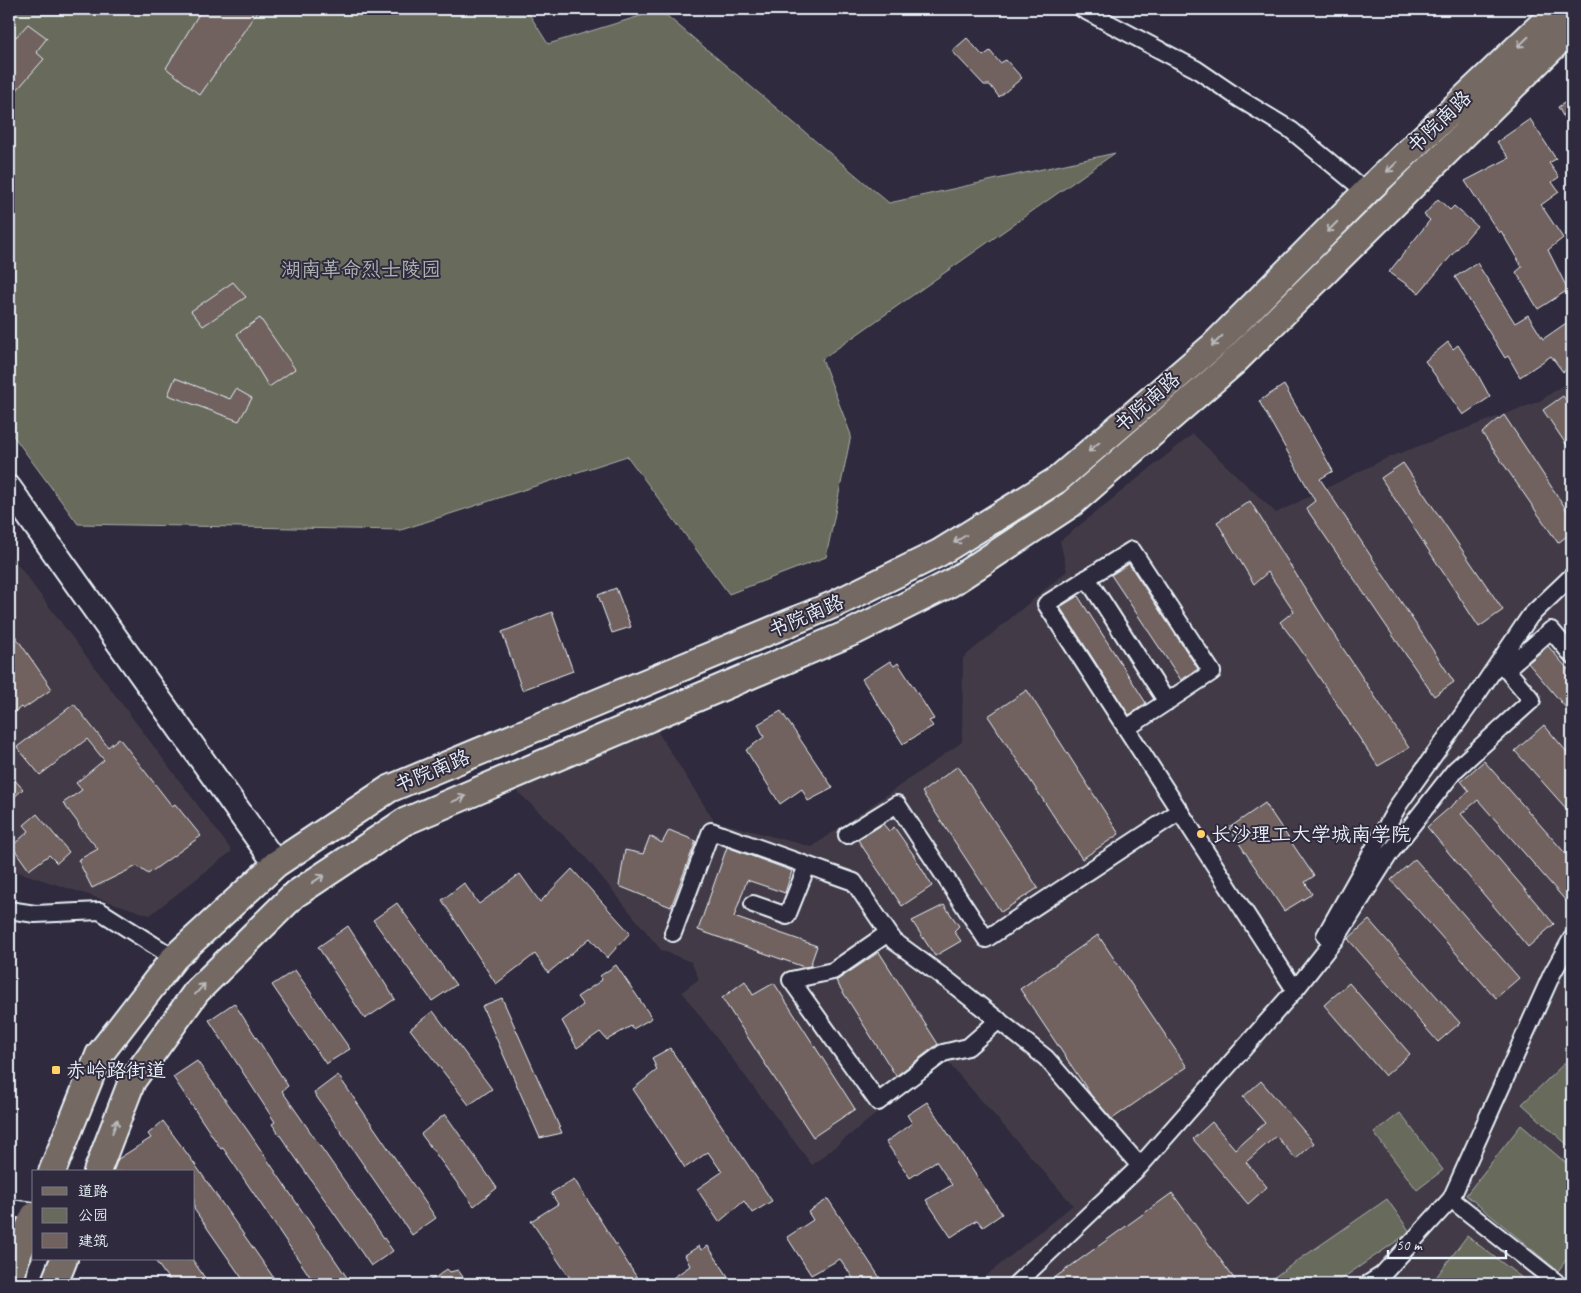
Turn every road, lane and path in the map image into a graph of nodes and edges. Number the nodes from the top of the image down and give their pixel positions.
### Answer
1 (1082, 9) edge
2 (1558, 9) edge
3 (1572, 28) edge
4 (1366, 192) junction
5 (9, 488) edge
6 (1572, 576) edge
7 (1087, 578) junction
8 (1572, 655) edge
9 (1167, 702) junction
10 (1127, 728) junction
11 (1180, 811) junction
12 (848, 835) dead end
13 (276, 864) junction
14 (807, 866) junction
15 (753, 904) dead end
16 (9, 910) edge
17 (673, 933) dead end
18 (888, 933) junction
19 (1572, 938) edge
20 (174, 958) junction
21 (1295, 990) junction
22 (999, 1020) junction
23 (1140, 1166) junction
24 (53, 1170) edge
25 (98, 1170) edge
26 (1451, 1199) junction
27 (9, 1208) edge
28 (32, 1211) edge
29 (32, 1221) edge
30 (64, 1260) edge
31 (10, 1284) edge
32 (54, 1284) edge
33 (1016, 1284) edge
34 (1368, 1284) edge
35 (1555, 1284) edge

1 - 4 street
2 -> 4 main road, 书院南路
25 -> 3 main road, 书院南路
4 -> 13 main road, 书院南路
5 - 13 street
6 - 21 street
7 - 9 street
7 - 9 street
7 - 10 street
8 - 21 street
9 - 10 street
10 - 11 street
11 - 12 street
11 - 21 street
13 - 20 main road, 书院南路
14 - 15 street
14 - 17 street
14 - 18 street
16 - 20 street
18 - 22 street
18 - 22 street
19 - 26 street
20 - 24 main road, 书院南路
21 - 23 street
22 - 23 street
23 - 33 street
26 - 34 street
26 - 35 street
27 - 28 street
29 - 31 main road
30 - 32 main road

